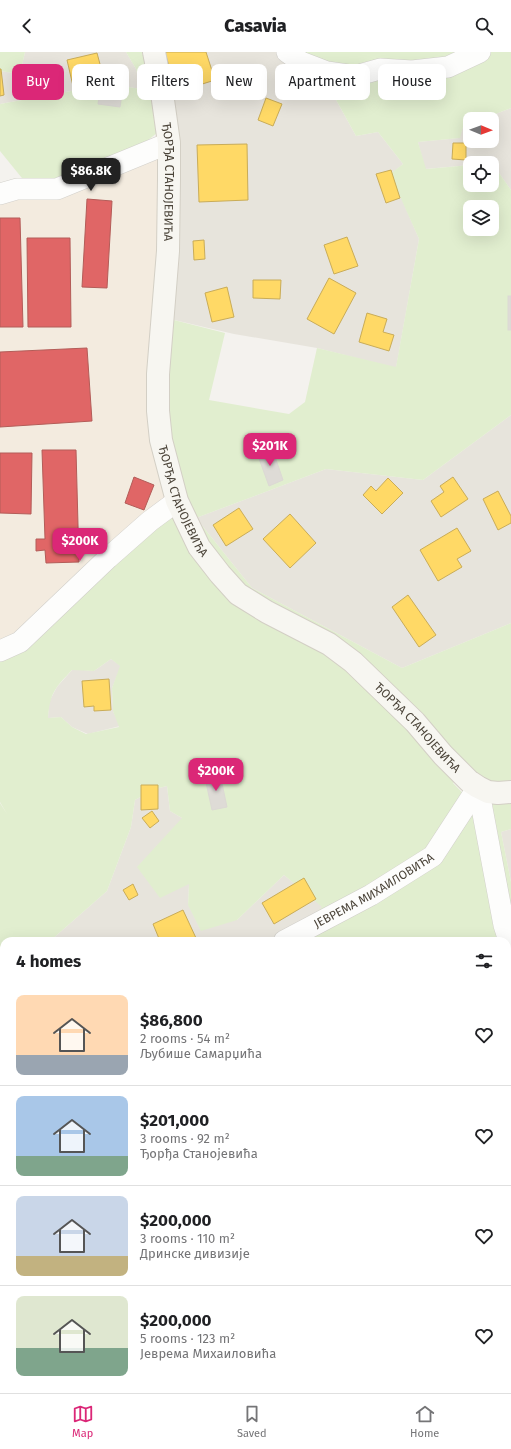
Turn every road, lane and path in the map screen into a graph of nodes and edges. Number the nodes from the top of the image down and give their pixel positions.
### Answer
1 (154, 52) edge
2 (287, 52) edge
3 (480, 52) edge
4 (378, 61) edge
5 (169, 143) junction
6 (0, 194) edge
7 (177, 501) junction
8 (0, 651) edge
9 (478, 787) junction
10 (511, 792) edge
11 (292, 937) edge
12 (508, 937) edge

1 - 5 street, ЂОРЂА СТАНОЈЕВИЋА
2 - 4 street
3 - 4 street
5 - 6 street
5 - 7 street, ЂОРЂА СТАНОЈЕВИЋА
7 - 8 street
7 - 9 street, ЂОРЂА СТАНОЈЕВИЋА
9 - 10 street, ЂОРЂА СТАНОЈЕВИЋА
9 - 11 street, ЈЕВРЕМА МИХАИЛОВИЋА
9 - 12 street

